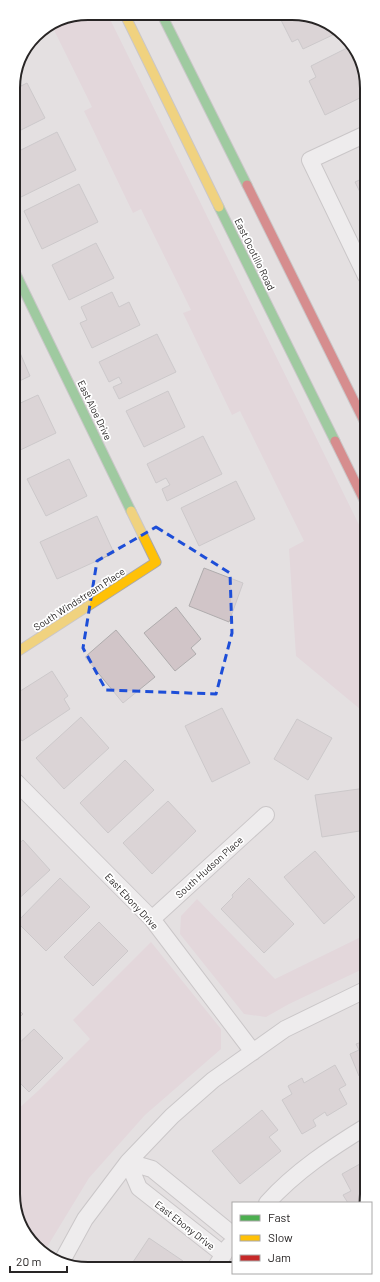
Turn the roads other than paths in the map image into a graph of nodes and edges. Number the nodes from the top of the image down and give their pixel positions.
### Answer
1 (127, 20) edge
2 (164, 20) edge
3 (360, 137) edge
4 (360, 264) edge
5 (20, 282) edge
6 (360, 413) edge
7 (360, 492) edge
8 (156, 562) joint
9 (20, 650) edge
10 (20, 786) edge
11 (266, 815) dead end
12 (152, 919) junction
13 (360, 992) edge
14 (254, 1052) junction
15 (360, 1130) edge
16 (128, 1162) junction
17 (269, 1202) edge
18 (232, 1234) edge
19 (223, 1254) edge
20 (64, 1258) edge

1 - 7 main road, East Ocotillo Road
2 - 6 main road
3 - 4 street
5 - 8 main road, East Aloe Drive
8 - 9 main road, South Windstream Place
10 - 12 street, East Ebony Drive
11 - 12 street, South Hudson Place
12 - 14 street, East Ebony Drive
13 - 14 street
14 - 16 street
15 - 17 street
16 - 18 street
16 - 19 street, East Ebony Drive
16 - 20 street

